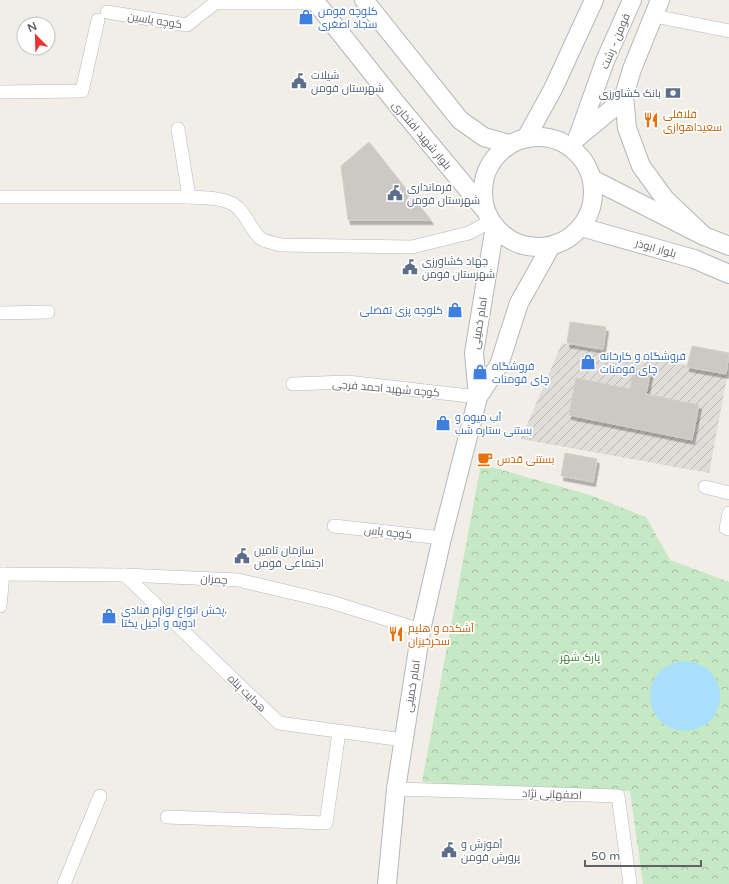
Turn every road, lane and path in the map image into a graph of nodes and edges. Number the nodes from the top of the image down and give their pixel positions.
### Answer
1 (364, 0) edge
2 (594, 0) edge
3 (632, 0) edge
4 (315, 2) edge
5 (657, 8) edge
6 (729, 32) edge
7 (0, 92) edge
8 (624, 96) junction
9 (178, 129) dead end
10 (518, 141) junction
11 (576, 143) junction
12 (592, 178) junction
13 (0, 197) edge
14 (189, 197) junction
15 (491, 220) junction
16 (581, 227) junction
17 (704, 236) junction
18 (551, 246) junction
19 (729, 246) edge
20 (729, 274) edge
21 (48, 312) dead end
22 (0, 313) edge
23 (293, 384) dead end
24 (478, 397) junction
25 (705, 487) dead end
26 (729, 493) edge
27 (729, 513) edge
28 (334, 526) dead end
29 (729, 529) edge
30 (442, 538) junction
31 (2, 574) edge
32 (125, 575) junction
33 (0, 606) edge
34 (421, 630) junction
35 (339, 732) junction
36 (403, 740) junction
37 (396, 789) junction
38 (100, 796) dead end
39 (167, 817) dead end
40 (64, 884) edge
41 (387, 884) edge
42 (630, 884) edge

1 - 10 main road
2 - 10 main road
3 - 11 main road, فومن - رشت
4 - 7 street, کوچه یاسین
4 - 15 main road, بلوار شهید افتخاری
5 - 6 street
5 - 8 main road
8 - 11 main road
8 - 17 main road
9 - 14 street
10 - 11 main road
10 - 15 main road
11 - 12 main road
12 - 16 main road
12 - 17 main road
13 - 14 street
14 - 15 street
15 - 18 main road
15 - 24 main road, امام خمینی
16 - 18 main road
16 - 20 main road, بلوار ابوذر
17 - 19 main road
18 - 24 main road, امام خمینی
21 - 22 street
23 - 24 street, کوچه شهید احمد فرجی
24 - 30 main road, امام خمینی
25 - 26 street
27 - 29 street
28 - 30 street, کوچه یاس
30 - 34 main road, امام خمینی
31 - 32 street, چمران
31 - 33 street
32 - 34 street, چمران
32 - 35 street, هدایت پناه
34 - 36 main road, امام خمینی
35 - 36 street, هدایت پناه
35 - 39 street
36 - 37 main road, امام خمینی
37 - 41 main road, امام خمینی
37 - 42 street, اصفهانی نژاد
38 - 40 street

